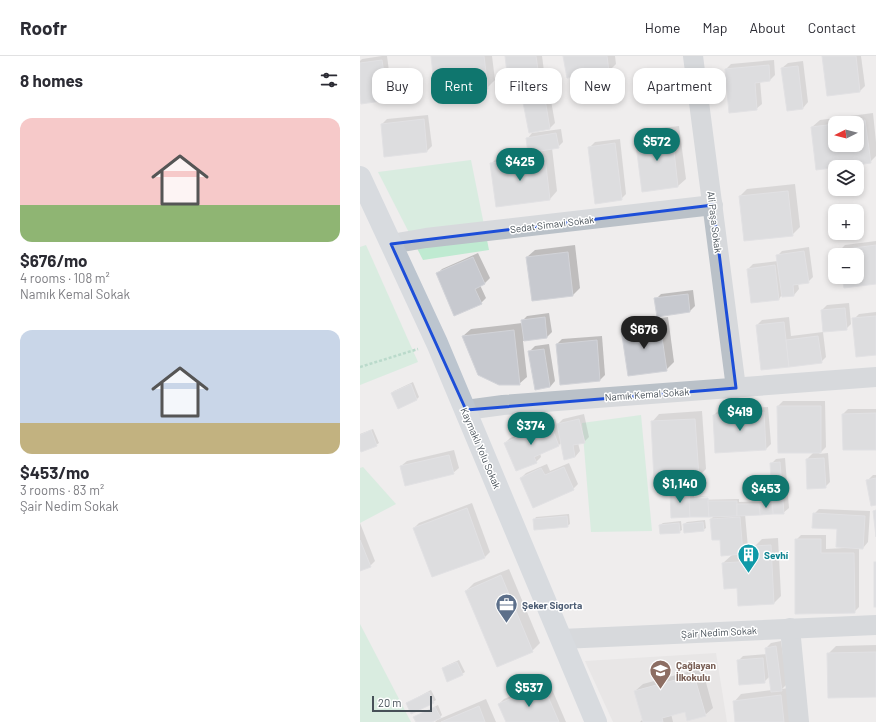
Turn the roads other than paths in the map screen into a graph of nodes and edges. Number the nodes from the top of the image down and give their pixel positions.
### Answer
1 (693, 56) edge
2 (360, 177) edge
3 (713, 205) junction
4 (391, 244) junction
5 (876, 378) edge
6 (736, 388) junction
7 (466, 410) junction
8 (876, 625) edge
9 (790, 628) junction
10 (562, 640) junction
11 (596, 722) edge
12 (799, 722) edge

1 - 3 street, Ali Paşa Sokak
2 - 4 street, Kaymaklı Yolu Sokak
3 - 4 street, Sedat Simavi Sokak
3 - 6 street, Ali Paşa Sokak
4 - 7 street, Kaymaklı Yolu Sokak
5 - 6 street, Namık Kemal Sokak
6 - 7 street, Namık Kemal Sokak
7 - 10 street, Kaymaklı Yolu Sokak
8 - 9 street, Şair Nedim Sokak
9 - 10 street, Şair Nedim Sokak
9 - 12 street
10 - 11 street, Kaymaklı Yolu Sokak

